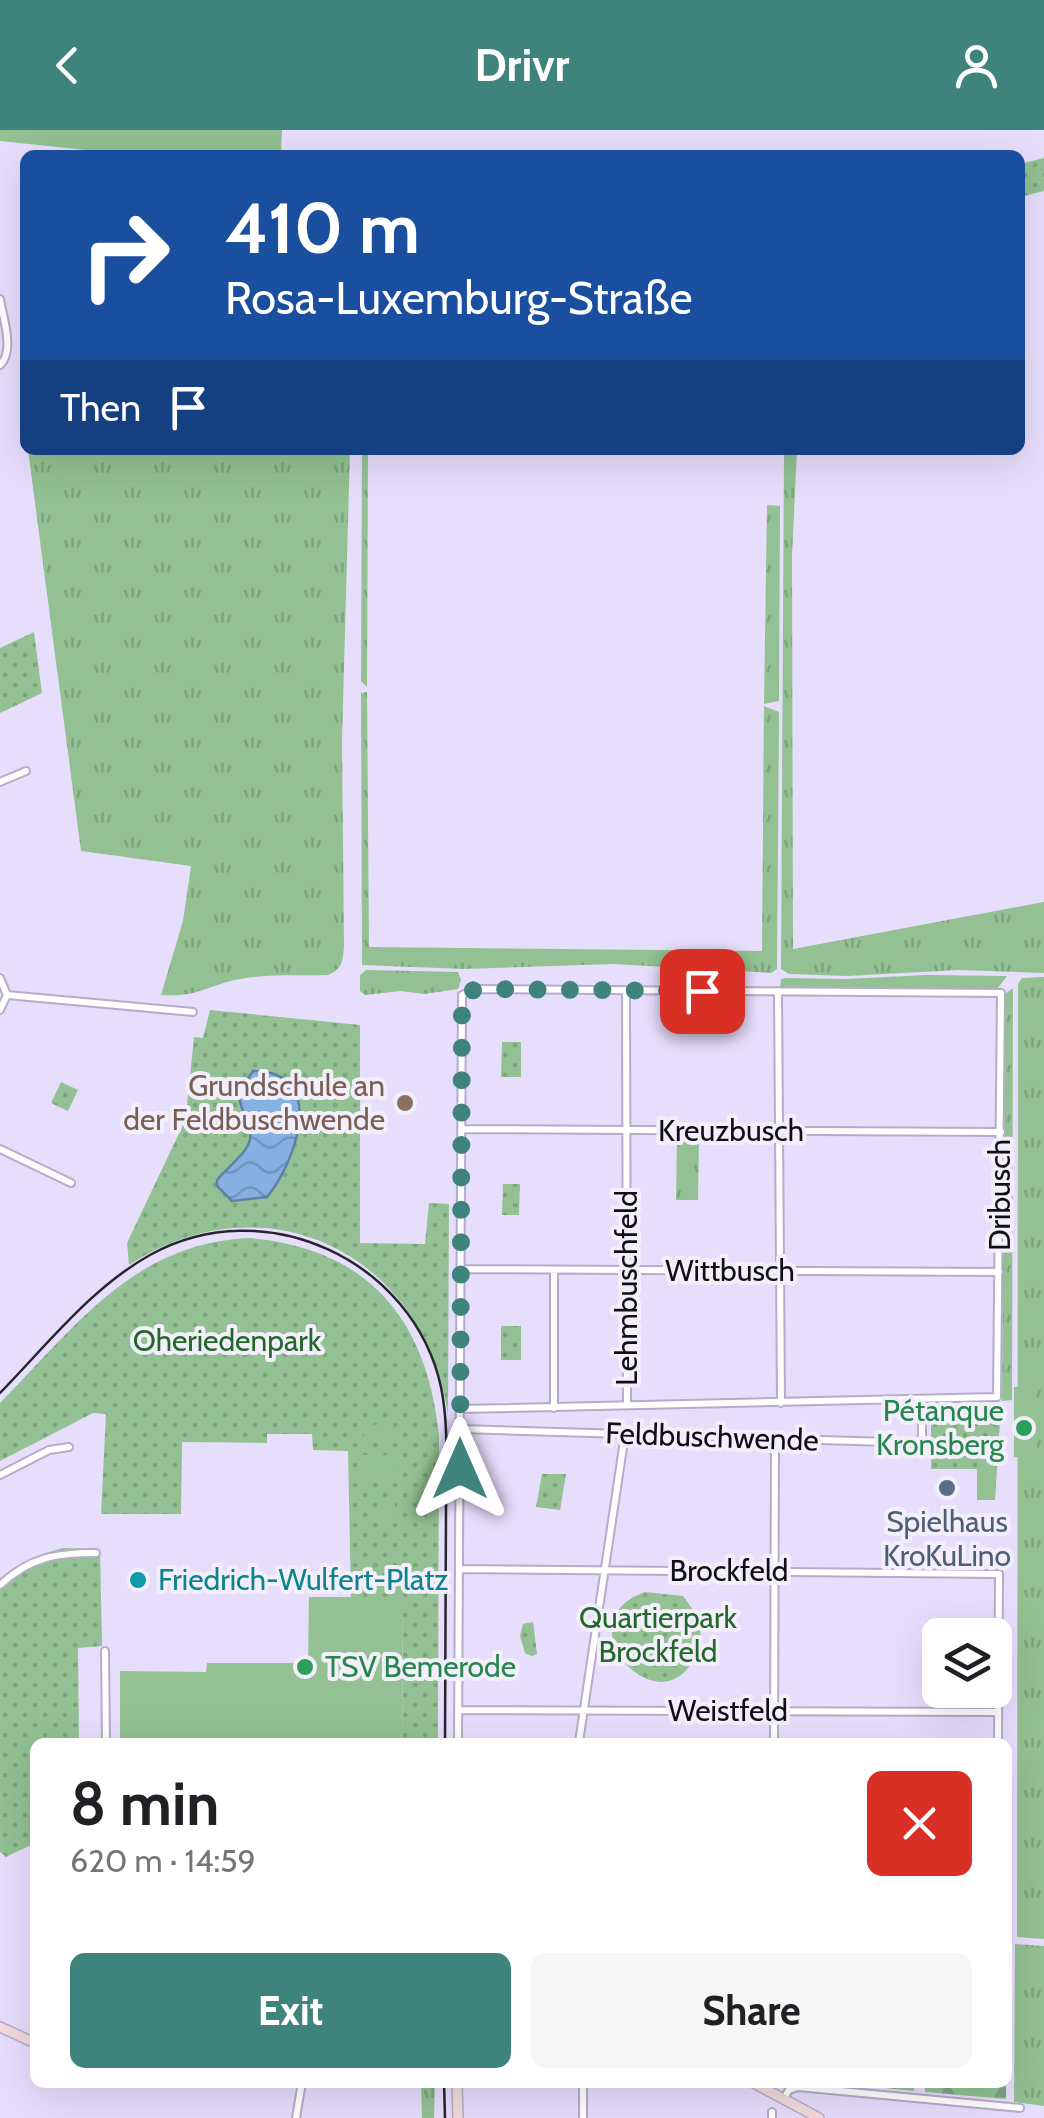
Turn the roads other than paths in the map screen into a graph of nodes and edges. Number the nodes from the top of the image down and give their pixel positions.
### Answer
1 (0, 299) edge
2 (3, 363) edge
3 (26, 770) dead end
4 (0, 782) edge
5 (0, 978) edge
6 (778, 990) junction
7 (626, 991) junction
8 (8, 995) junction
9 (0, 1010) edge
10 (193, 1012) dead end
11 (462, 1129) junction
12 (779, 1130) junction
13 (626, 1131) junction
14 (1001, 1132) junction
15 (0, 1149) edge
16 (71, 1183) dead end
17 (461, 1269) junction
18 (554, 1270) junction
19 (627, 1270) junction
20 (782, 1271) junction
21 (1000, 1272) junction
22 (997, 1397) joint
23 (922, 1400) junction
24 (781, 1403) junction
25 (627, 1406) junction
26 (554, 1408) junction
27 (460, 1410) junction
28 (460, 1429) junction
29 (625, 1434) junction
30 (775, 1438) junction
31 (70, 1447) dead end
32 (0, 1475) edge
33 (96, 1553) dead end
34 (459, 1569) junction
35 (604, 1570) junction
36 (774, 1572) junction
37 (0, 1585) edge
38 (105, 1650) dead end
39 (458, 1710) junction
40 (584, 1710) junction
41 (774, 1711) junction
42 (998, 1712) junction
43 (106, 1738) edge
44 (458, 1738) edge
45 (580, 1738) edge
46 (774, 1738) edge
47 (998, 1738) edge
48 (0, 2028) edge
49 (30, 2040) edge
50 (301, 2088) edge
51 (457, 2088) edge
52 (583, 2088) edge
53 (764, 2088) edge
54 (795, 2088) edge
55 (809, 2088) edge
56 (784, 2098) junction
57 (1020, 2108) dead end
58 (296, 2118) edge
59 (458, 2118) edge
60 (583, 2118) edge
61 (818, 2118) edge

1 - 2 street
3 - 4 street
5 - 8 street
6 - 7 street
6 - 12 street
6 - 14 street, Dribusch
7 - 11 street
7 - 13 street, Lehmbuschfeld
8 - 9 street
8 - 10 street
11 - 13 street, Kreuzbusch
11 - 17 street
12 - 13 street, Kreuzbusch
12 - 14 street, Kreuzbusch
12 - 20 street
13 - 19 street, Lehmbuschfeld
14 - 21 street, Dribusch
15 - 16 street
17 - 18 street, Wittbusch
17 - 27 street
18 - 19 street, Wittbusch
18 - 26 street
19 - 20 street, Wittbusch
19 - 25 street, Lehmbuschfeld
20 - 21 street, Wittbusch
20 - 24 street
21 - 22 street, Dribusch
22 - 23 street, Feldbuschwende
23 - 24 street, Feldbuschwende
23 - 30 street, Feldbuschwende
24 - 25 street, Feldbuschwende
25 - 26 street, Feldbuschwende
26 - 27 street, Feldbuschwende
27 - 28 street
28 - 29 street, Feldbuschwende
28 - 34 street
29 - 30 street, Feldbuschwende
29 - 35 street
30 - 36 street
31 - 32 street
33 - 37 street
34 - 35 street, Brockfeld
34 - 39 street
35 - 36 street, Brockfeld
35 - 40 street
36 - 41 street
36 - 42 street, Brockfeld
38 - 43 street
39 - 40 street, Weistfeld
39 - 44 street
40 - 41 street, Weistfeld
40 - 45 street
41 - 42 street, Weistfeld
41 - 46 street
42 - 47 street
48 - 49 main road
50 - 58 street
51 - 59 main road
52 - 60 street
53 - 56 main road
54 - 56 street
55 - 57 street
56 - 61 main road

